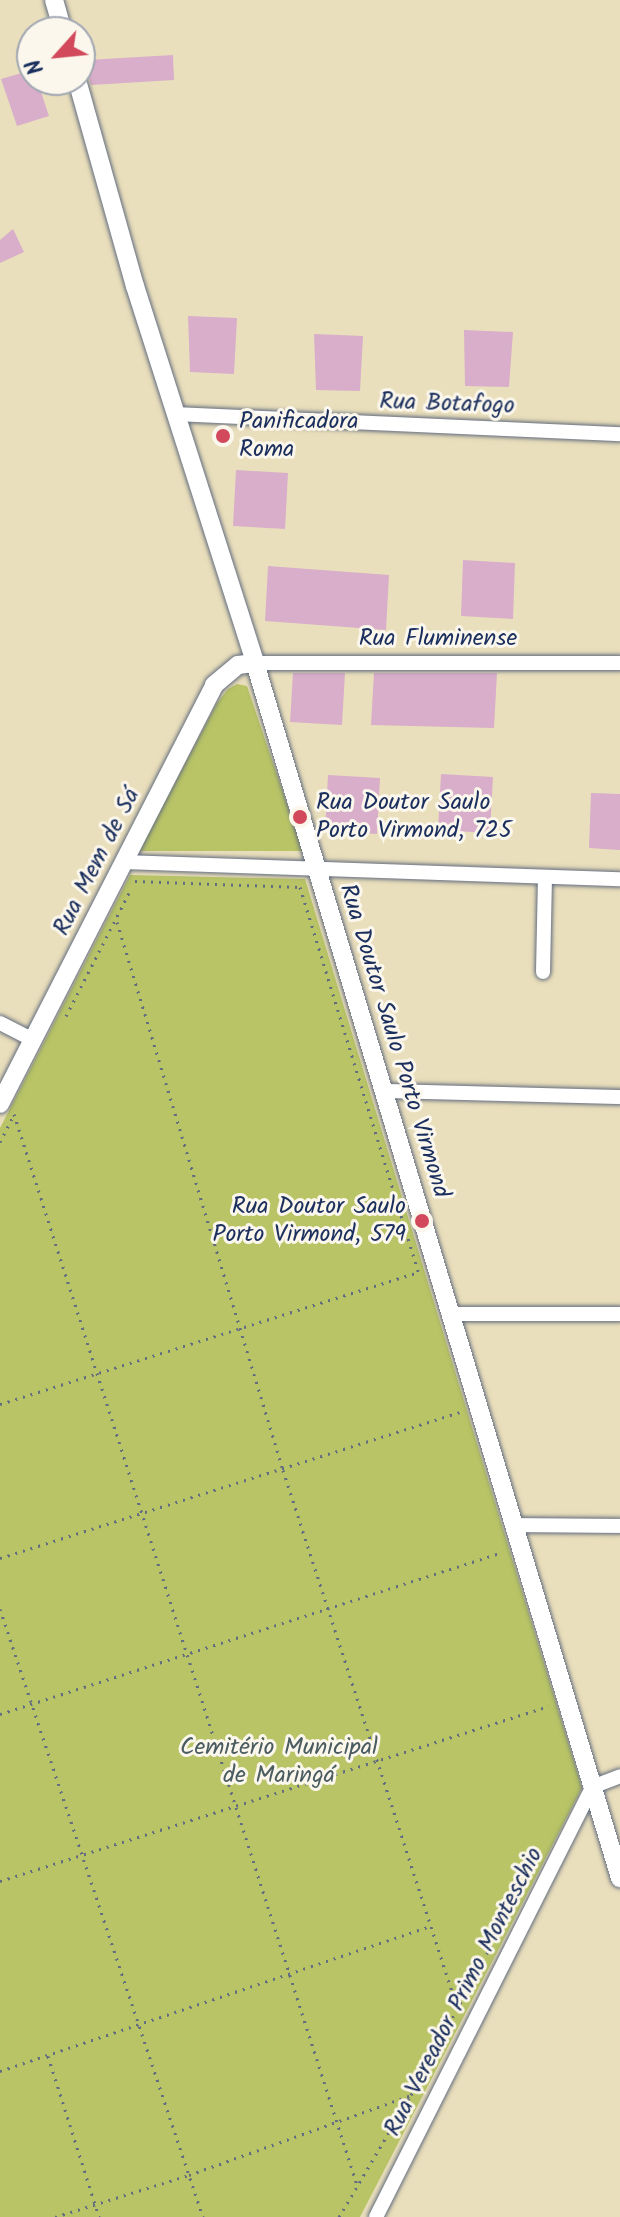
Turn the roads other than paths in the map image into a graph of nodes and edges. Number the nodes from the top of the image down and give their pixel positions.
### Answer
1 (82, 96) edge
2 (176, 414) junction
3 (620, 434) edge
4 (255, 663) junction
5 (620, 663) edge
6 (123, 862) junction
7 (318, 870) junction
8 (545, 878) junction
9 (620, 879) edge
10 (543, 972) dead end
11 (0, 1023) edge
12 (33, 1040) junction
13 (385, 1091) junction
14 (620, 1097) edge
15 (0, 1104) edge
16 (451, 1314) junction
17 (620, 1314) edge
18 (515, 1525) junction
19 (620, 1526) edge
20 (620, 1776) edge
21 (592, 1787) junction
22 (620, 1878) edge
23 (376, 2217) edge

1 - 2 street, Rua Doutor Saulo Porto Virmond
2 - 3 street, Rua Botafogo
2 - 4 street, Rua Doutor Saulo Porto Virmond
4 - 5 street, Rua Fluminense
4 - 6 street, Rua Mem de Sá
4 - 7 street, Rua Doutor Saulo Porto Virmond
6 - 7 street
6 - 12 street, Rua Mem de Sá
7 - 8 street
7 - 13 street, Rua Doutor Saulo Porto Virmond
8 - 9 street
8 - 10 street
11 - 12 street
12 - 15 street, Rua Mem de Sá
13 - 14 street
13 - 16 street, Rua Doutor Saulo Porto Virmond
16 - 17 street
16 - 18 street, Rua Doutor Saulo Porto Virmond
18 - 19 street
18 - 21 street, Rua Doutor Saulo Porto Virmond
20 - 21 street
21 - 22 street, Rua Doutor Saulo Porto Virmond
21 - 23 street, Rua Vereador Primo Monteschio

